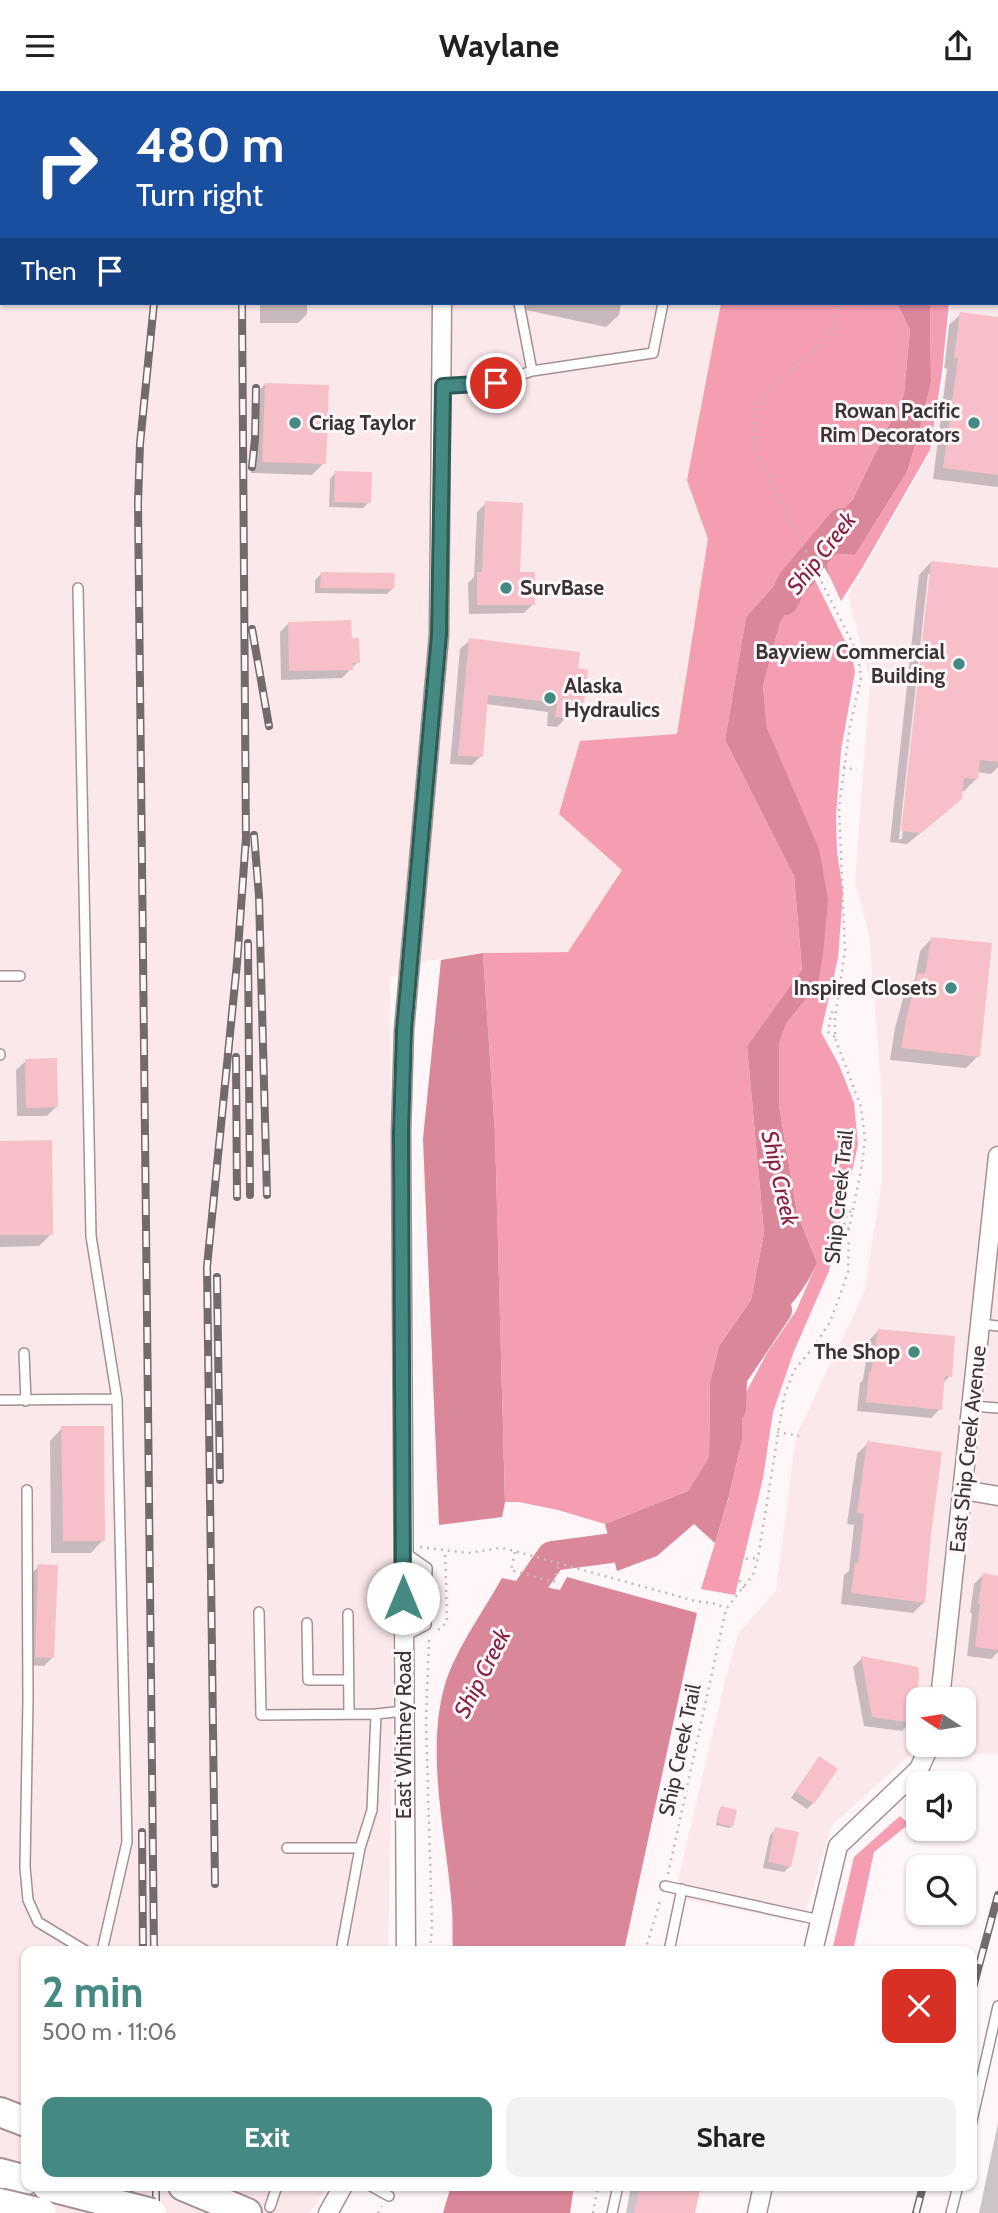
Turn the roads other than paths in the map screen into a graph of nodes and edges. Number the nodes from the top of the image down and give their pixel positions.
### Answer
1 (442, 305) edge
2 (519, 305) edge
3 (663, 305) edge
4 (532, 371) junction
5 (443, 386) junction
6 (78, 588) dead end
7 (0, 976) edge
8 (20, 976) dead end
9 (997, 1166) edge
10 (993, 1258) edge
11 (989, 1325) edge
12 (24, 1353) dead end
13 (117, 1399) junction
14 (0, 1400) edge
15 (26, 1401) junction
16 (972, 1406) junction
17 (998, 1408) edge
18 (27, 1489) dead end
19 (964, 1490) junction
20 (998, 1496) edge
21 (259, 1612) dead end
22 (348, 1614) dead end
23 (307, 1623) dead end
24 (348, 1680) junction
25 (941, 1687) edge
26 (404, 1711) junction
27 (349, 1714) junction
28 (376, 1714) junction
29 (924, 1757) edge
30 (287, 1848) dead end
31 (360, 1848) junction
32 (665, 1886) road end
33 (682, 1889) junction
34 (820, 1920) junction
35 (78, 1946) edge
36 (103, 1946) edge
37 (342, 1946) edge
38 (406, 1946) edge
39 (670, 1946) edge
40 (814, 1946) edge
41 (998, 2005) edge
42 (977, 2098) edge
43 (0, 2112) edge
44 (21, 2120) edge
45 (0, 2173) edge
46 (21, 2188) edge
47 (199, 2191) edge
48 (273, 2191) edge
49 (340, 2191) edge
50 (380, 2191) edge
51 (617, 2191) edge
52 (762, 2191) edge
53 (957, 2191) edge
54 (389, 2196) dead end
55 (36, 2199) edge
56 (0, 2203) edge
57 (258, 2210) edge
58 (152, 2213) edge
59 (328, 2213) edge
60 (612, 2213) edge
61 (757, 2213) edge
62 (951, 2213) edge

1 - 5 street, East Whitney Road
2 - 4 lane
3 - 4 lane
4 - 5 lane
5 - 26 street, East Whitney Road
6 - 13 lane
7 - 8 lane
9 - 10 street, East Ship Creek Avenue
10 - 11 street, East Ship Creek Avenue
11 - 16 street, East Ship Creek Avenue
12 - 15 lane
13 - 15 lane
13 - 36 lane
14 - 15 lane
16 - 17 lane
16 - 19 street, East Ship Creek Avenue
18 - 35 lane
19 - 20 street
19 - 25 street, East Ship Creek Avenue
21 - 27 lane
22 - 24 lane
23 - 24 lane
24 - 27 lane
26 - 28 lane
26 - 38 street, East Whitney Road
27 - 28 lane
28 - 31 lane
29 - 34 street
30 - 31 lane
31 - 37 lane
32 - 33 lane
33 - 34 lane
33 - 39 lane
34 - 40 street
41 - 42 lane
43 - 44 main road
45 - 46 main road
47 - 57 main road
48 - 57 lane
49 - 59 street
50 - 54 lane
51 - 60 lane
52 - 61 street
53 - 62 lane
55 - 56 main road, bridge
55 - 58 main road, bridge

